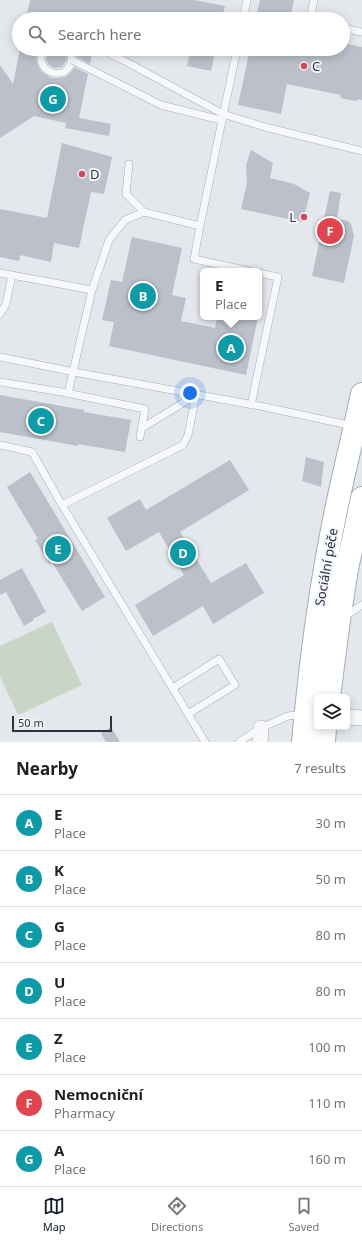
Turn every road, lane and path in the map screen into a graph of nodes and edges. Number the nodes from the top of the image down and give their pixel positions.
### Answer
1 (248, 0) edge
2 (314, 0) edge
3 (245, 12) edge
4 (311, 12) edge
5 (350, 29) edge
6 (362, 32) edge
7 (41, 56) edge
8 (72, 56) edge
9 (115, 56) edge
10 (235, 56) edge
11 (72, 60) junction
12 (222, 117) junction
13 (362, 151) edge
14 (130, 164) dead end
15 (144, 212) junction
16 (200, 226) junction
17 (235, 268) edge
18 (0, 273) edge
19 (262, 274) edge
20 (12, 275) junction
21 (92, 290) junction
22 (0, 314) edge
23 (0, 357) edge
24 (74, 372) junction
25 (0, 382) edge
26 (68, 393) junction
27 (362, 394) edge
28 (196, 395) junction
29 (251, 405) junction
30 (355, 426) junction
31 (142, 428) junction
32 (140, 437) dead end
33 (0, 445) edge
34 (362, 498) edge
35 (62, 506) junction
36 (361, 607) edge
37 (339, 620) junction
38 (173, 688) junction
39 (329, 694) edge
40 (188, 714) junction
41 (311, 714) edge
42 (350, 717) edge
43 (362, 718) edge
44 (325, 730) edge
45 (261, 735) edge
46 (205, 742) edge
47 (239, 742) edge
48 (303, 742) edge
49 (324, 742) edge

1 - 3 lane
2 - 4 lane
5 - 6 lane
7 - 11 lane, bridge
8 - 11 lane
9 - 12 lane
10 - 12 lane
11 - 12 lane, bridge
12 - 13 lane
12 - 16 lane
14 - 15 lane
15 - 16 lane
15 - 21 lane
16 - 17 lane
18 - 20 lane
19 - 29 lane
20 - 21 lane
20 - 22 lane
21 - 24 lane
23 - 24 lane
24 - 26 lane
24 - 28 lane
25 - 26 lane
26 - 31 lane
27 - 30 main road, Sociální péče
28 - 29 lane
28 - 31 lane
28 - 35 lane
29 - 30 lane
30 - 41 main road, Sociální péče
31 - 32 lane
33 - 35 lane
34 - 37 main road, Sociální péče
35 - 38 lane
36 - 37 lane
37 - 39 main road, Sociální péče
38 - 40 lane
38 - 40 lane
40 - 46 lane
41 - 45 lane
41 - 48 main road, Sociální péče
42 - 43 street
44 - 49 main road
45 - 47 lane

